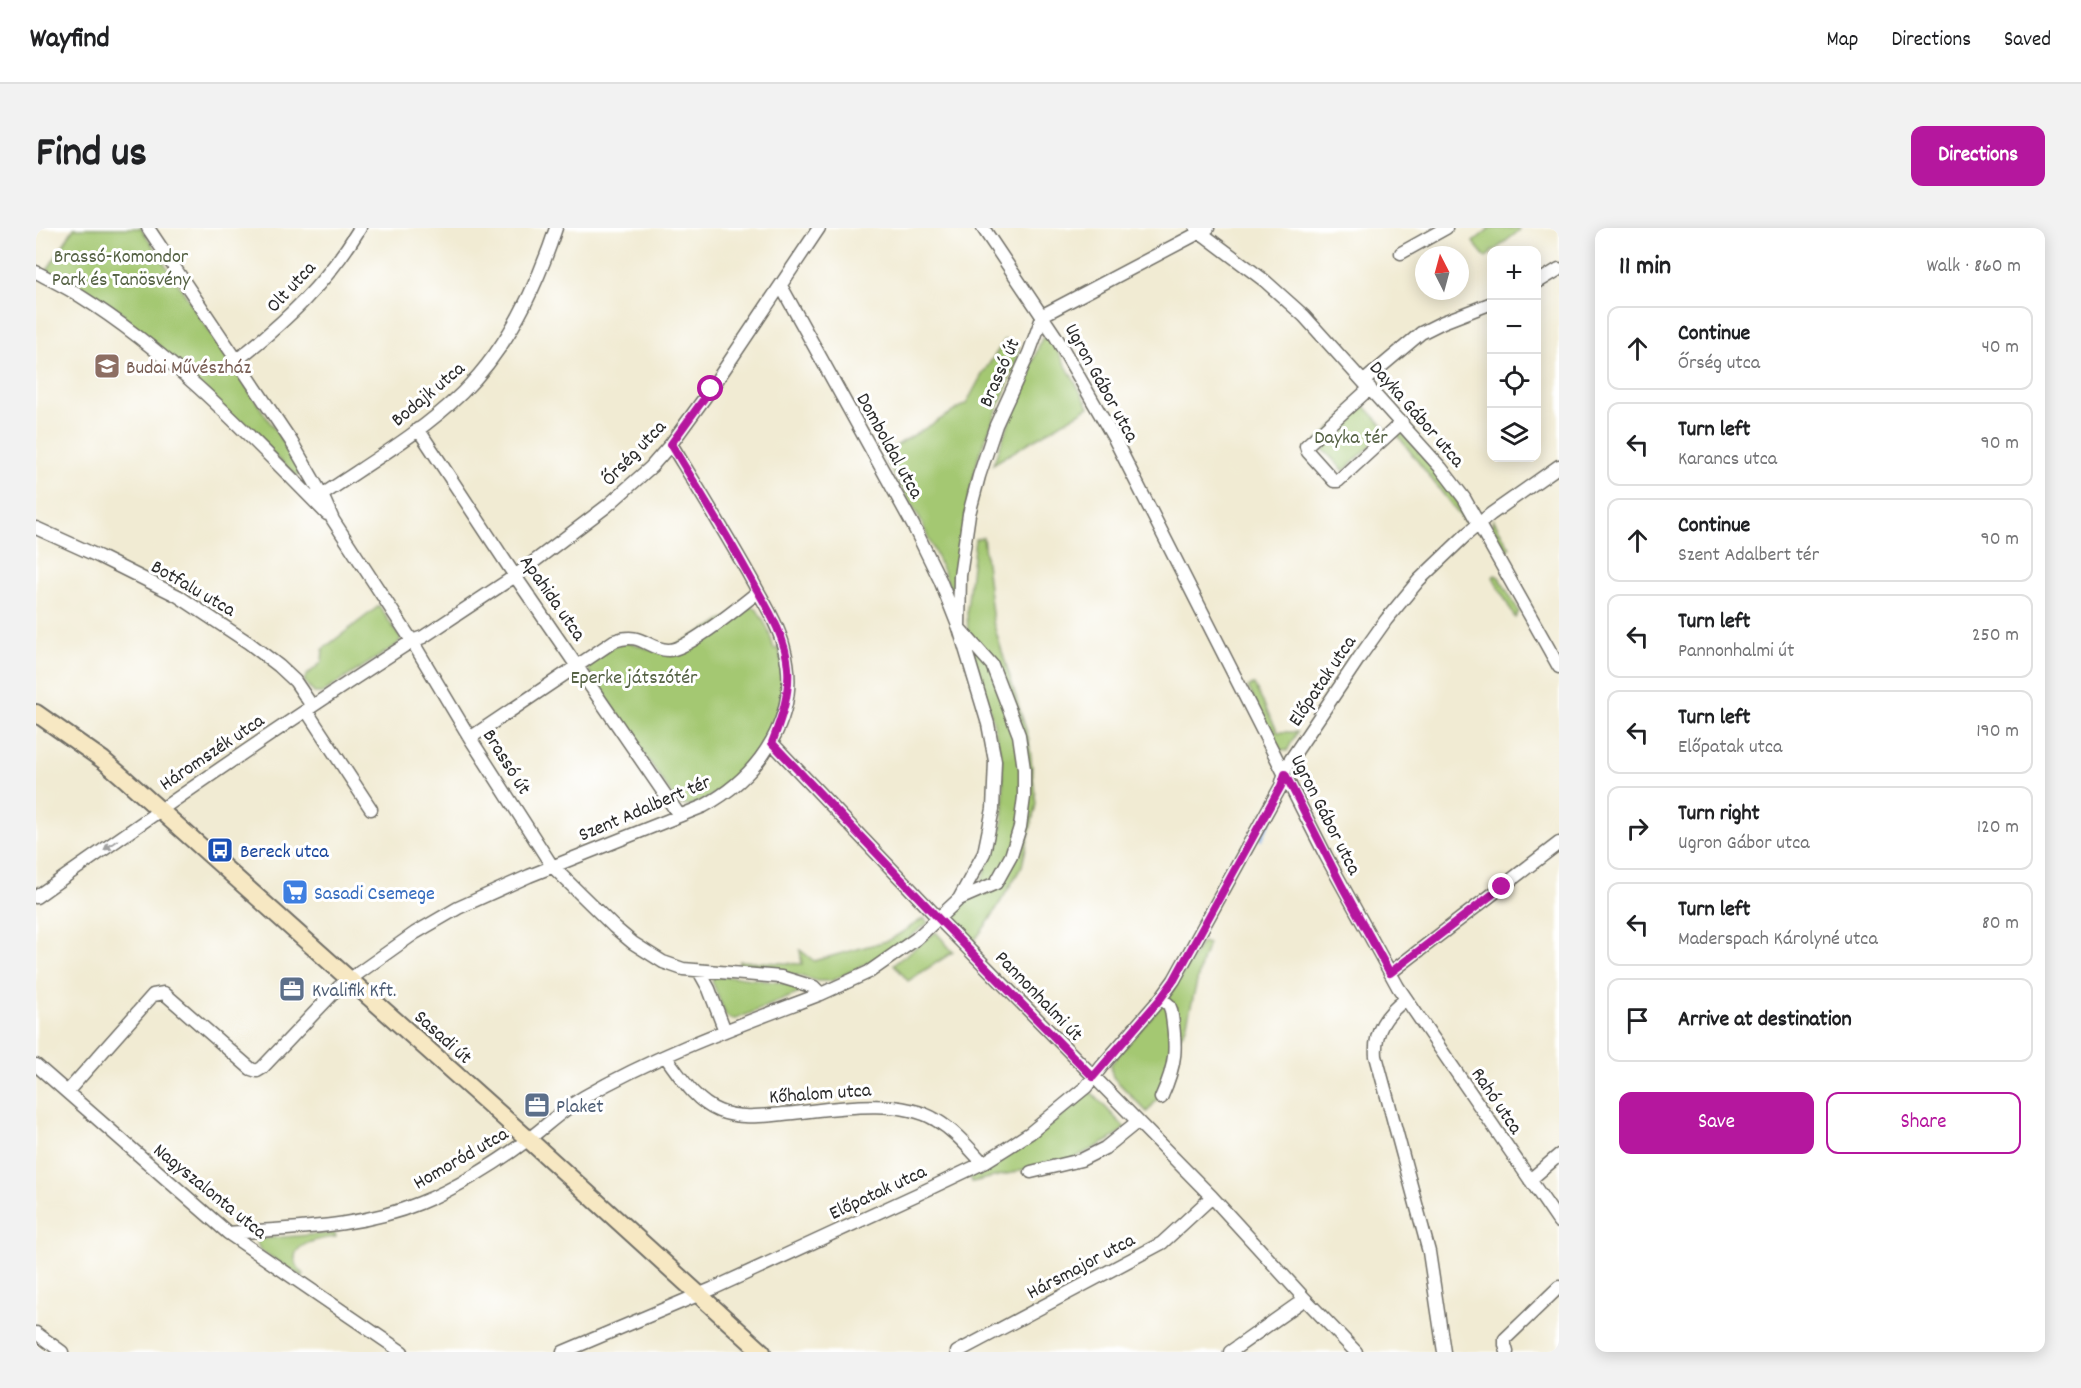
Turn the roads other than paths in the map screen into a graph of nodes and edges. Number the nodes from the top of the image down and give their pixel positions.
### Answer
1 (147, 228) edge
2 (360, 228) edge
3 (556, 228) edge
4 (819, 228) edge
5 (983, 228) edge
6 (1446, 228) edge
7 (1201, 229) edge
8 (1401, 253) dead end
9 (1559, 269) edge
10 (36, 272) edge
11 (1541, 280) edge
12 (781, 286) junction
13 (1487, 305) edge
14 (1042, 315) junction
15 (237, 360) junction
16 (1367, 384) junction
17 (1402, 422) junction
18 (418, 429) junction
19 (671, 444) junction
20 (1558, 469) edge
21 (322, 495) junction
22 (333, 520) junction
23 (1478, 525) junction
24 (36, 528) edge
25 (515, 576) junction
26 (758, 592) junction
27 (959, 628) junction
28 (412, 641) junction
29 (578, 665) junction
30 (1559, 667) edge
31 (309, 708) junction
32 (36, 713) edge
33 (470, 738) junction
34 (772, 743) junction
35 (1285, 774) junction
36 (372, 809) dead end
37 (159, 810) junction
38 (679, 815) junction
39 (1559, 843) edge
40 (552, 866) junction
41 (36, 897) edge
42 (959, 899) junction
43 (939, 919) junction
44 (699, 971) junction
45 (1390, 973) junction
46 (348, 980) junction
47 (821, 994) junction
48 (1161, 998) junction
49 (1406, 999) junction
50 (724, 1031) junction
51 (665, 1056) junction
52 (36, 1065) edge
53 (1093, 1077) junction
54 (67, 1092) junction
55 (1161, 1098) dead end
56 (1137, 1122) junction
57 (528, 1139) junction
58 (1559, 1155) edge
59 (983, 1163) junction
60 (1031, 1172) dead end
61 (1530, 1180) junction
62 (1212, 1197) junction
63 (1559, 1222) edge
64 (228, 1233) junction
65 (1559, 1287) edge
66 (698, 1293) junction
67 (1305, 1299) junction
68 (38, 1339) edge
69 (62, 1352) edge
70 (402, 1352) edge
71 (563, 1352) edge
72 (762, 1352) edge
73 (957, 1352) edge
74 (1230, 1352) edge
75 (1356, 1352) edge
76 (1444, 1352) edge
77 (1507, 1352) edge

1 - 15 street, Brassó út
2 - 15 street, Olt utca
3 - 18 street, Bodajk utca
4 - 12 street, Őrség utca
5 - 14 street, Ugron Gábor utca
6 - 8 street
7 - 14 street
7 - 16 street, Dayka Gábor utca
9 - 11 street
10 - 22 street, Brassó út
12 - 19 street, Őrség utca
12 - 27 street, Domboldal utca
13 - 16 street
14 - 27 street, Brassó út
14 - 35 street, Ugron Gábor utca
15 - 21 street, Brassó út
16 - 17 street, Dayka Gábor utca
16 - 17 street
17 - 23 street, Dayka Gábor utca
18 - 21 street, Bodajk utca
18 - 25 street, Apahida utca
19 - 25 street, Őrség utca
19 - 26 street, Szent Adalbert tér
20 - 23 street, Előpatak utca
21 - 22 street, Brassó út
22 - 28 street, Brassó út
23 - 30 street, Dayka Gábor utca
23 - 35 street, Előpatak utca
24 - 31 street, Botfalu utca
25 - 28 street, Őrség utca
25 - 29 street, Apahida utca
26 - 29 street
26 - 34 street, Szent Adalbert tér
27 - 42 street, Brassó út
27 - 42 street, Brassó út
28 - 31 street, Háromszék utca
28 - 33 street, Brassó út
29 - 33 street
29 - 38 street, Apahida utca
31 - 36 street, Botfalu utca
31 - 37 street, Háromszék utca
32 - 37 street, Sasadi út
33 - 40 street, Brassó út
34 - 38 street, Szent Adalbert tér
34 - 43 street, Pannonhalmi út
35 - 45 street, Ugron Gábor utca
35 - 48 street, Előpatak utca
37 -> 41 street, Háromszék utca
37 - 46 street, Sasadi út
38 - 40 street, Szent Adalbert tér
39 - 45 street
40 - 44 street, Brassó út
40 - 46 street
42 - 43 street, Brassó út
43 - 47 street, Brassó út
43 - 53 street, Pannonhalmi út
44 - 47 street, Brassó út
44 - 50 street
45 - 49 street, Ugron Gábor utca
46 - 54 street
46 - 57 street, Sasadi út
47 - 50 street, Homoród utca
48 - 53 street, Előpatak utca
48 - 55 street
49 - 61 street, Rahó utca
49 - 76 street
50 - 51 street, Homoród utca
51 - 57 street, Homoród utca
51 - 59 street, Kőhalom utca
52 - 54 street, Nagyszalonta utca
53 - 56 street, Pannonhalmi út
53 - 59 street, Előpatak utca
54 - 64 street, Nagyszalonta utca
56 - 60 street
56 - 62 street, Pannonhalmi út
57 - 64 street, Homoród utca
57 - 66 street, Sasadi út
58 - 61 street
59 - 66 street, Előpatak utca
61 - 63 street, Rahó utca
62 - 67 street, Pannonhalmi út
62 - 73 street, Hársmajor utca
64 - 70 street, Nagyszalonta utca
65 - 77 street
66 - 71 street, Előpatak utca
66 - 72 street, Sasadi út
67 - 74 street
67 - 75 street, Pannonhalmi út
68 - 69 street

